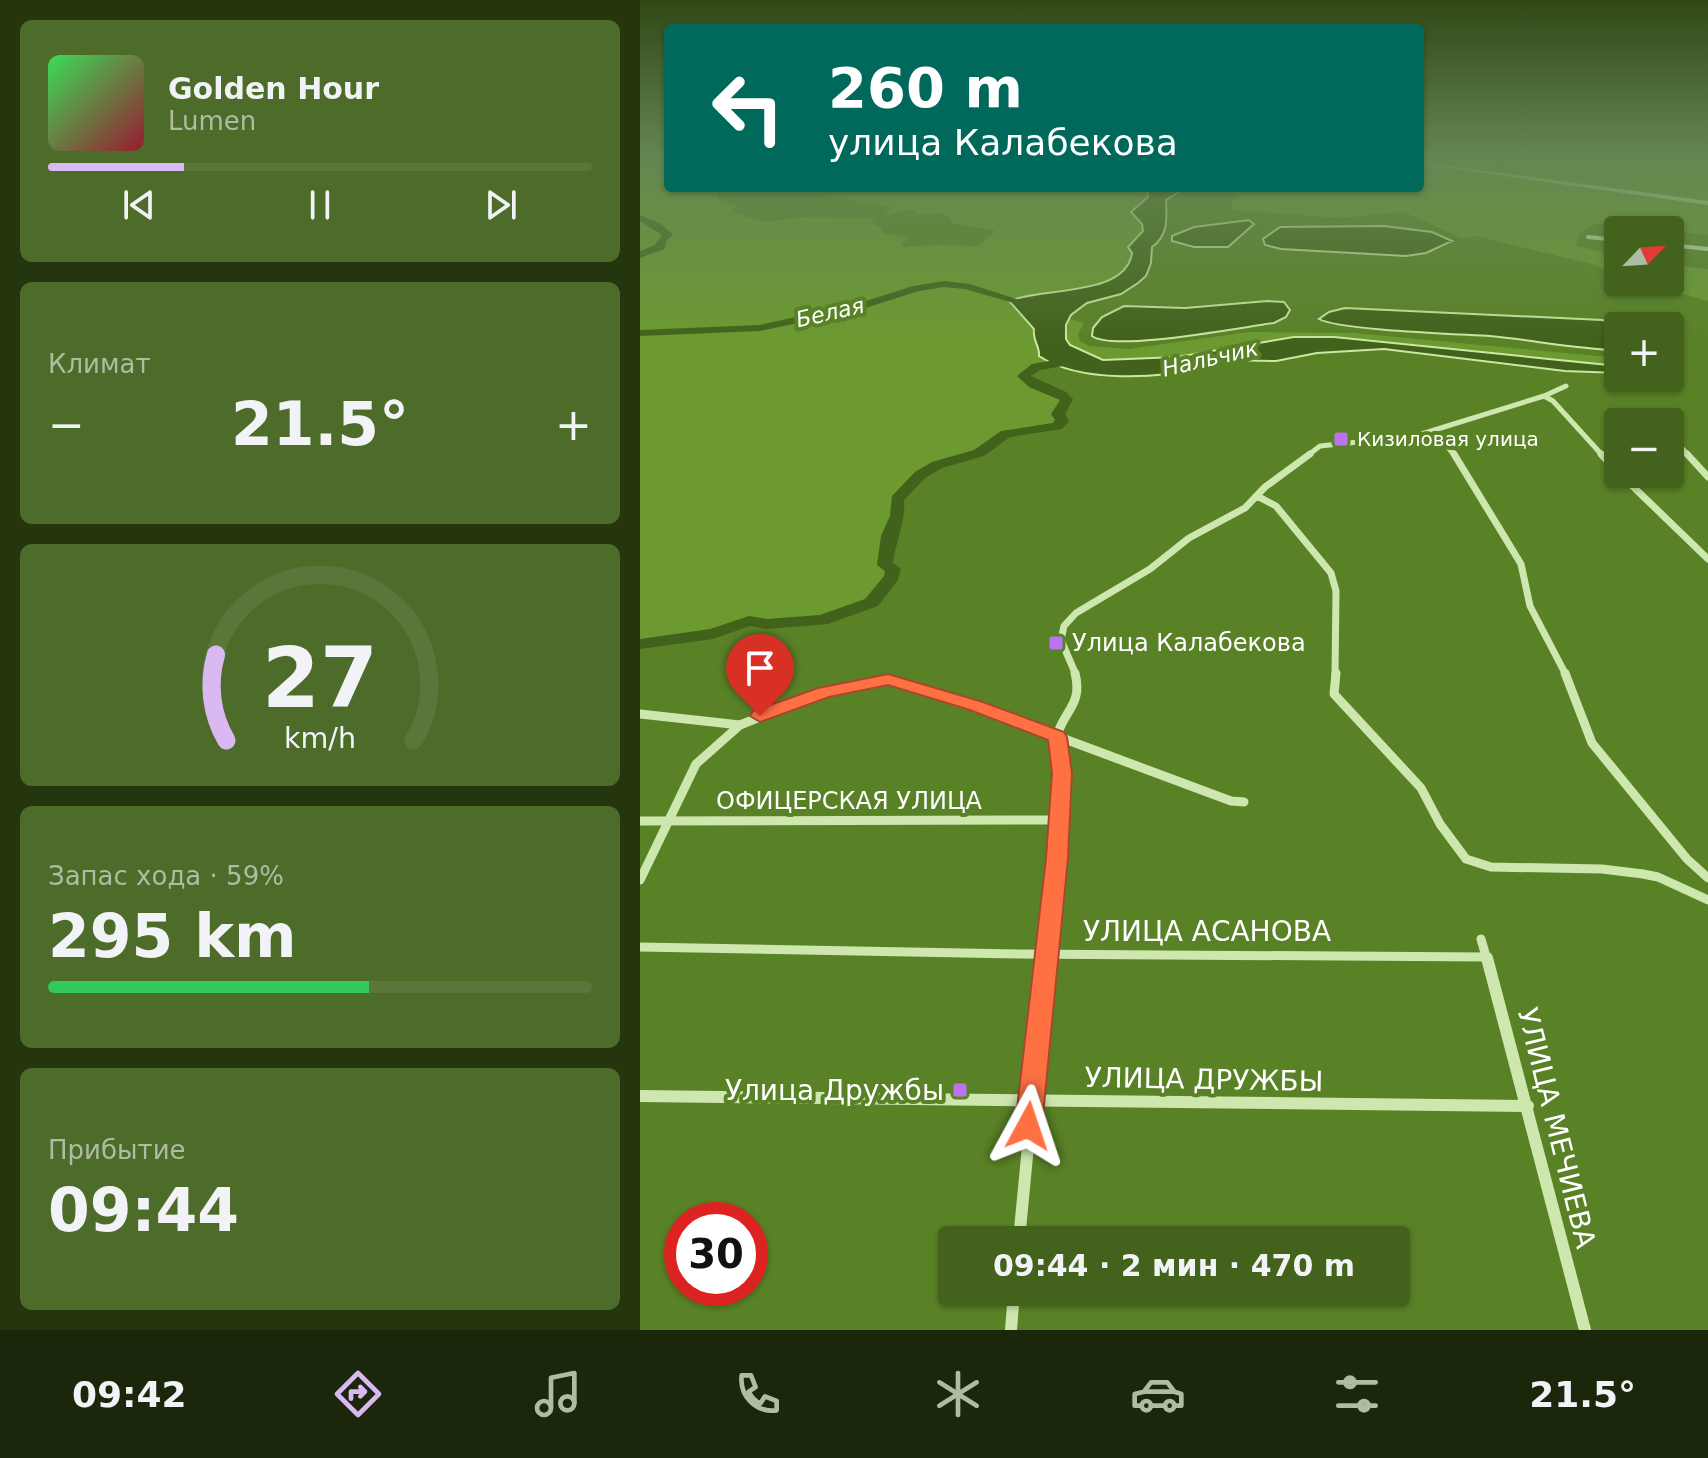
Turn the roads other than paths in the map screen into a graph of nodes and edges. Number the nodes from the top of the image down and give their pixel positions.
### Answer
1 (1588, 237) dead end
2 (1604, 239) edge
3 (1684, 246) edge
4 (1708, 249) edge
5 (1566, 386) dead end
6 (1544, 396) junction
7 (1434, 431) junction
8 (1684, 450) edge
9 (1604, 457) edge
10 (1708, 477) edge
11 (1635, 488) edge
12 (1257, 496) junction
13 (1708, 559) edge
14 (640, 714) edge
15 (740, 725) junction
16 (1057, 737) junction
17 (1244, 802) dead end
18 (1058, 820) junction
19 (640, 821) edge
20 (667, 822) junction
21 (1708, 878) edge
22 (640, 880) edge
23 (1708, 900) edge
24 (1481, 939) dead end
25 (640, 947) edge
26 (1046, 954) junction
27 (1486, 957) junction
28 (640, 1096) edge
29 (1030, 1101) junction
30 (1528, 1106) junction
31 (1020, 1226) edge
32 (1013, 1306) edge
33 (1011, 1330) edge
34 (1585, 1330) edge

1 - 2 street
3 - 4 street
5 - 6 street
6 - 7 street
6 - 9 street
7 - 12 street
7 - 21 street
8 - 10 street
11 - 13 street
12 - 16 street
12 - 23 street
14 - 15 street
15 - 16 street
15 - 20 street
16 - 17 street
16 - 18 street
18 - 20 street, ОФИЦЕРСКАЯ УЛИЦА
18 - 26 street
19 - 20 street, ОФИЦЕРСКАЯ УЛИЦА
20 - 22 street
24 - 27 street, УЛИЦА МЕЧИЕВА
25 - 26 street, УЛИЦА АСАНОВА
26 - 27 street, УЛИЦА АСАНОВА
26 - 29 street
27 - 30 street, УЛИЦА МЕЧИЕВА
28 - 29 street, УЛИЦА ДРУЖБЫ
29 - 30 street, УЛИЦА ДРУЖБЫ
29 - 31 street
30 - 34 street, УЛИЦА МЕЧИЕВА
32 - 33 street

